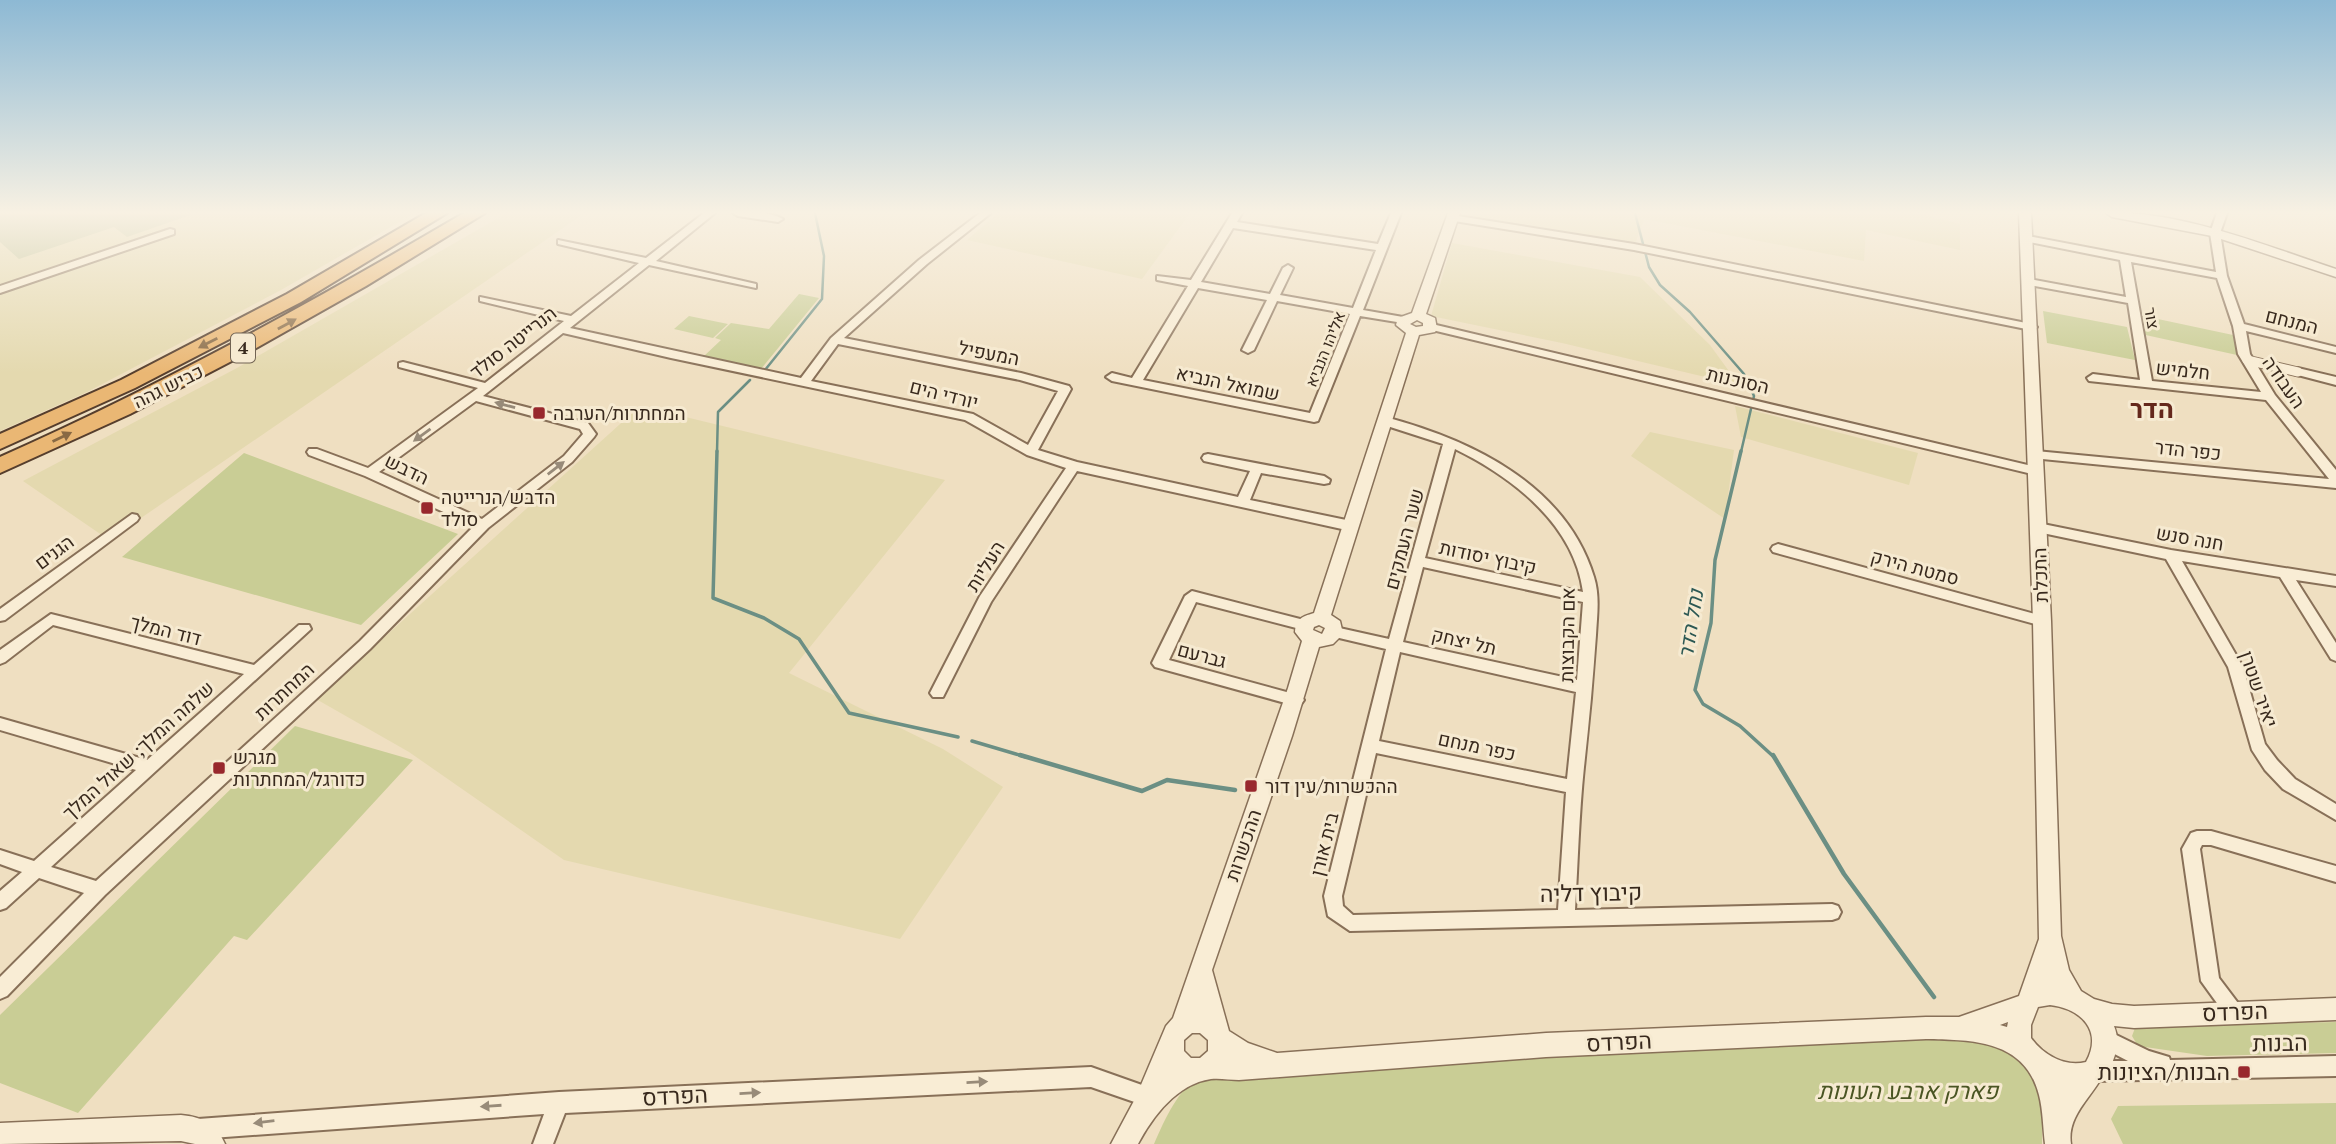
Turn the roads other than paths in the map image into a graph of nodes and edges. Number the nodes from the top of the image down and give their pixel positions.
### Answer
1 (69, 266) edge
2 (346, 266) edge
3 (387, 266) edge
4 (641, 266) edge
5 (661, 266) edge
6 (918, 266) edge
7 (1205, 266) edge
8 (1375, 266) edge
9 (1433, 266) edge
10 (1730, 266) edge
11 (2029, 266) edge
12 (2127, 266) edge
13 (2173, 266) edge
14 (2220, 266) edge
15 (2316, 266) edge
16 (1288, 268) dead end
17 (2336, 273) edge
18 (2222, 276) junction
19 (1161, 278) dead end
20 (2029, 282) junction
21 (1195, 284) junction
22 (752, 286) dead end
23 (0, 290) edge
24 (1273, 296) junction
25 (484, 299) dead end
26 (2133, 301) junction
27 (1357, 310) junction
28 (573, 320) junction
29 (1411, 323) junction
30 (2239, 326) junction
31 (1432, 327) joint
32 (2031, 327) junction
33 (561, 329) junction
34 (835, 340) junction
35 (1248, 350) dead end
36 (2336, 350) edge
37 (2247, 360) junction
38 (403, 365) dead end
39 (2298, 372) joint
40 (1112, 377) dead end
41 (2093, 378) dead end
42 (1136, 381) junction
43 (2336, 381) edge
44 (804, 382) junction
45 (2147, 384) junction
46 (487, 387) junction
47 (474, 397) junction
48 (2270, 397) junction
49 (1314, 418) joint
50 (1385, 421) junction
51 (0, 442) edge
52 (1450, 443) junction
53 (313, 452) dead end
54 (1031, 452) junction
55 (1208, 458) dead end
56 (2036, 463) junction
57 (0, 466) edge
58 (1074, 466) junction
59 (1257, 468) junction
60 (370, 473) junction
61 (1324, 480) dead end
62 (2336, 481) edge
63 (1243, 502) junction
64 (132, 518) dead end
65 (483, 525) junction
66 (1351, 526) junction
67 (2038, 528) junction
68 (1778, 549) dead end
69 (2171, 555) junction
70 (1418, 561) junction
71 (2285, 573) junction
72 (2336, 580) edge
73 (1591, 599) junction
74 (0, 616) edge
75 (2042, 621) junction
76 (1312, 627) junction
77 (304, 629) dead end
78 (1335, 632) joint
79 (1395, 644) junction
80 (2336, 655) edge
81 (0, 658) edge
82 (257, 672) junction
83 (1585, 688) junction
84 (938, 693) dead end
85 (1296, 700) junction
86 (0, 724) edge
87 (1370, 745) junction
88 (148, 768) junction
89 (1574, 788) junction
90 (2336, 813) edge
91 (0, 857) edge
92 (38, 869) junction
93 (2336, 874) edge
94 (99, 890) junction
95 (0, 902) edge
96 (1832, 912) dead end
97 (1566, 918) junction
98 (1350, 923) joint
99 (2050, 936) junction
100 (1201, 972) junction
101 (0, 990) edge
102 (2027, 1001) junction
103 (2078, 1003) junction
104 (2336, 1009) edge
105 (2234, 1011) junction
106 (2134, 1017) junction
107 (1961, 1028) junction
108 (1177, 1035) junction
109 (1217, 1035) junction
110 (2105, 1037) junction
111 (2027, 1051) junction
112 (1278, 1065) junction
113 (2336, 1066) edge
114 (1201, 1068) junction
115 (2184, 1068) junction
116 (2092, 1072) junction
117 (559, 1102) junction
118 (1147, 1103) junction
119 (0, 1136) edge
120 (189, 1136) edge
121 (2057, 1138) edge
122 (542, 1144) edge
123 (1124, 1144) edge

1 - 23 street
2 -> 51 highway, כביש גהה / 4
57 -> 3 highway, כביש גהה / 4
4 - 28 street, הנרייטה סולד
5 - 22 street
6 - 34 street
7 - 21 street
8 - 27 street, אליהו הנביא
9 - 29 street, ההכשרות
10 - 32 street
11 - 20 street, התכלת
12 - 26 street, צור
13 - 18 street
14 - 18 street, העבודה
15 - 17 street
16 - 24 street
18 - 30 street, העבודה
19 - 21 street
20 - 26 street
20 - 32 street, התכלת
21 - 24 street
21 - 42 street
24 - 27 street
24 - 35 street
25 - 28 street
26 - 45 street, צור
27 - 29 street
27 - 49 street, אליהו הנביא
28 - 33 street, הנרייטה סולד
29 - 31 street
29 - 50 street, ההכשרות
30 - 36 street, המנחם
30 - 37 street, העבודה
31 - 56 street, הסוכנות
32 - 56 street, התכלת
33 - 44 street, יורדי הים
33 - 46 street, הנרייטה סולד
34 - 44 street
34 - 54 street, המעפיל
37 - 39 street
37 - 48 street, העבודה
38 - 46 street
39 - 43 street
40 - 42 street, שמואל הנביא
41 - 45 street, חלמיש
42 - 49 street, שמואל הנביא
44 - 54 street, יורדי הים
45 - 48 street, חלמיש
46 - 47 street, הנרייטה סולד
47 -> 60 street, הנרייטה סולד
65 -> 47 street, המחתרות
48 - 62 street, העבודה
50 - 52 street, אם הקבוצות
50 - 66 street, ההכשרות
52 - 70 street, שער העמקים
52 - 73 street, אם הקבוצות
53 - 60 street, הדבש
54 - 58 street, יורדי הים
55 - 59 street
56 - 62 street, כפר הדר
56 - 67 street, התכלת
58 - 63 street, יורדי הים
58 - 84 street, העליות
59 - 61 street
59 - 63 street
60 - 65 street, הדבש
63 - 66 street, יורדי הים
64 - 74 street, הגנים
65 - 94 street, המחתרות
66 - 76 street, ההכשרות
67 - 69 street, חנה סנש
67 - 75 street, התכלת
68 - 75 street, סמטת הירק
69 - 71 street, חנה סנש
69 - 90 street, יאיר שטרן
70 - 73 street, קיבוץ יסודות
70 - 79 street, שער העמקים
71 - 72 street, חנה סנש
71 - 80 street
73 - 83 street, אם הקבוצות
75 - 99 street, התכלת
76 - 78 street
76 - 85 street, ההכשרות
76 - 85 street, גברעם
77 - 82 street, שלמה המלך; שאול המלך
78 - 79 street, תל יצחק
79 - 83 street, תל יצחק
79 - 87 street, בית אורן
81 - 82 street, דוד המלך
82 - 88 street, שלמה המלך; שאול המלך
83 - 89 street, אם הקבוצות
85 - 100 street, ההכשרות
86 - 88 street
87 - 89 street, כפר מנחם
87 - 98 street, בית אורן
88 - 92 street, שלמה המלך; שאול המלך
89 - 97 street, אם הקבוצות
91 - 92 street
92 - 94 street
92 - 95 street, שלמה המלך; שאול המלך
93 - 105 street
94 - 101 street, המחתרות
96 - 97 street, קיבוץ דליה
97 - 98 street, קיבוץ דליה
99 - 102 street, התכלת
99 - 103 street, התכלת
100 - 108 street, ההכשרות
100 - 109 street, ההכשרות
102 - 103 street
102 - 107 street, הפרדס
102 - 111 street
103 - 106 street, הפרדס
103 - 110 street
104 - 105 street, הפרדס
105 - 106 street, הפרדס
106 - 110 street, הפרדס
107 - 111 street, הפרדס
107 - 112 street, הפרדס
108 - 109 street
108 - 114 street
108 - 118 street, ההכשרות
109 - 112 street, הפרדס
109 - 114 street
110 - 115 street, הבנות
110 - 116 street
111 - 116 street
111 - 121 street
112 - 114 street, הפרדס
113 - 115 street, הבנות
114 - 118 street
115 - 116 street, הבנות
116 - 121 street
117 -> 118 street, הפרדס
117 -> 120 street, הפרדס
117 - 122 street
118 - 123 street
119 - 120 street

